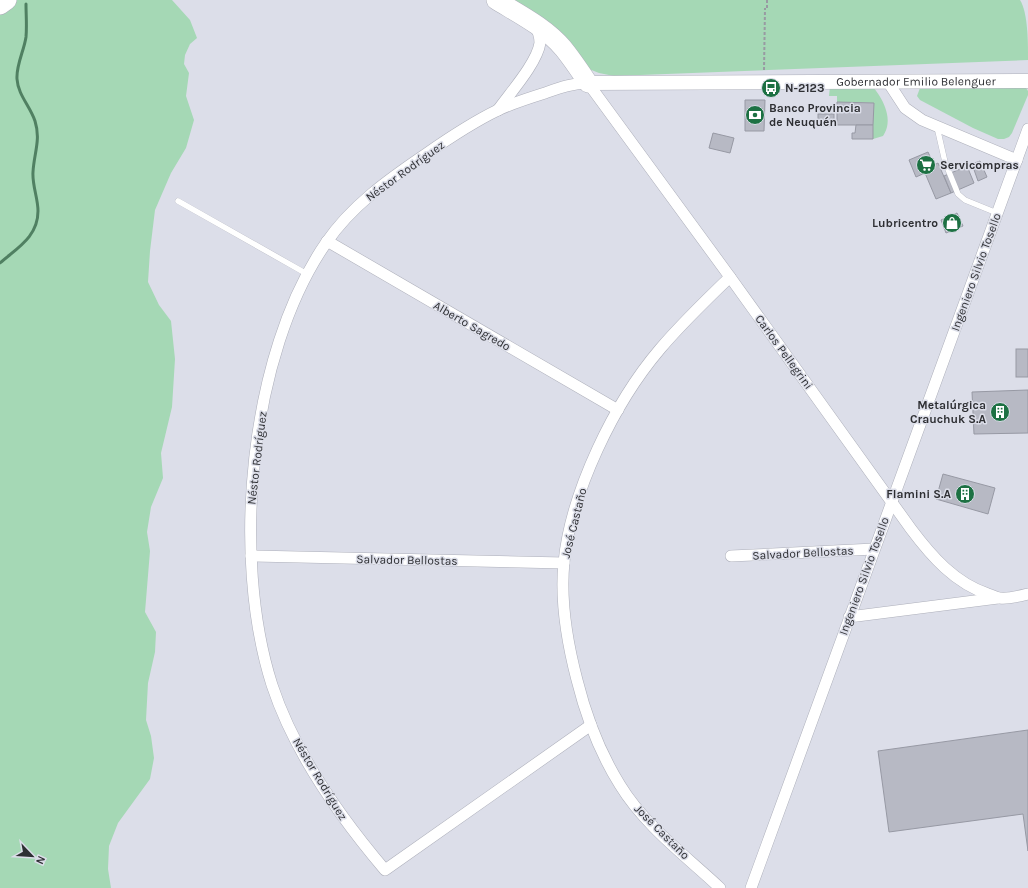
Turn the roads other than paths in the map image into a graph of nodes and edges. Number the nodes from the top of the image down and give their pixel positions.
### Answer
1 (7, 0) edge
2 (496, 0) edge
3 (0, 6) edge
4 (530, 20) junction
5 (1028, 81) edge
6 (888, 82) junction
7 (588, 83) junction
8 (498, 110) junction
9 (937, 127) junction
10 (1028, 129) edge
11 (1017, 160) junction
12 (178, 201) dead end
13 (997, 213) junction
14 (327, 241) junction
15 (307, 274) junction
16 (730, 277) junction
17 (618, 410) junction
18 (891, 502) junction
19 (874, 549) junction
20 (251, 556) junction
21 (731, 556) dead end
22 (564, 563) junction
23 (1028, 594) edge
24 (1001, 598) junction
25 (849, 617) junction
26 (591, 725) junction
27 (720, 888) edge
28 (750, 888) edge

1 - 3 highway
2 - 4 highway
4 - 7 highway
4 - 8 street, Néstor Rodríguez
5 - 6 street, Gobernador Emilio Belenguer
6 - 7 street, Gobernador Emilio Belenguer
6 - 9 street
7 - 8 street, Néstor Rodríguez
7 - 16 street, Carlos Pellegrini
8 - 14 street, Néstor Rodríguez
9 - 11 street
9 - 13 lane
10 - 11 street, Ingeniero Silvio Tosello
11 - 13 street, Ingeniero Silvio Tosello
12 - 15 lane
13 - 18 street, Ingeniero Silvio Tosello
14 - 15 street, Néstor Rodríguez
14 - 17 street, Alberto Sagredo
15 - 20 street, Néstor Rodríguez
16 - 17 street, José Castaño
16 - 18 street, Carlos Pellegrini
17 - 22 street, José Castaño
18 - 19 street, Ingeniero Silvio Tosello
18 - 24 street, Carlos Pellegrini
19 - 21 street, Salvador Bellostas
19 - 25 street, Ingeniero Silvio Tosello
20 - 22 street, Salvador Bellostas
20 - 26 street, Néstor Rodríguez
22 - 26 street, José Castaño
23 - 24 street, Carlos Pellegrini
24 - 25 street, Carlos Pellegrini
25 - 28 street, Ingeniero Silvio Tosello
26 - 27 street, José Castaño

